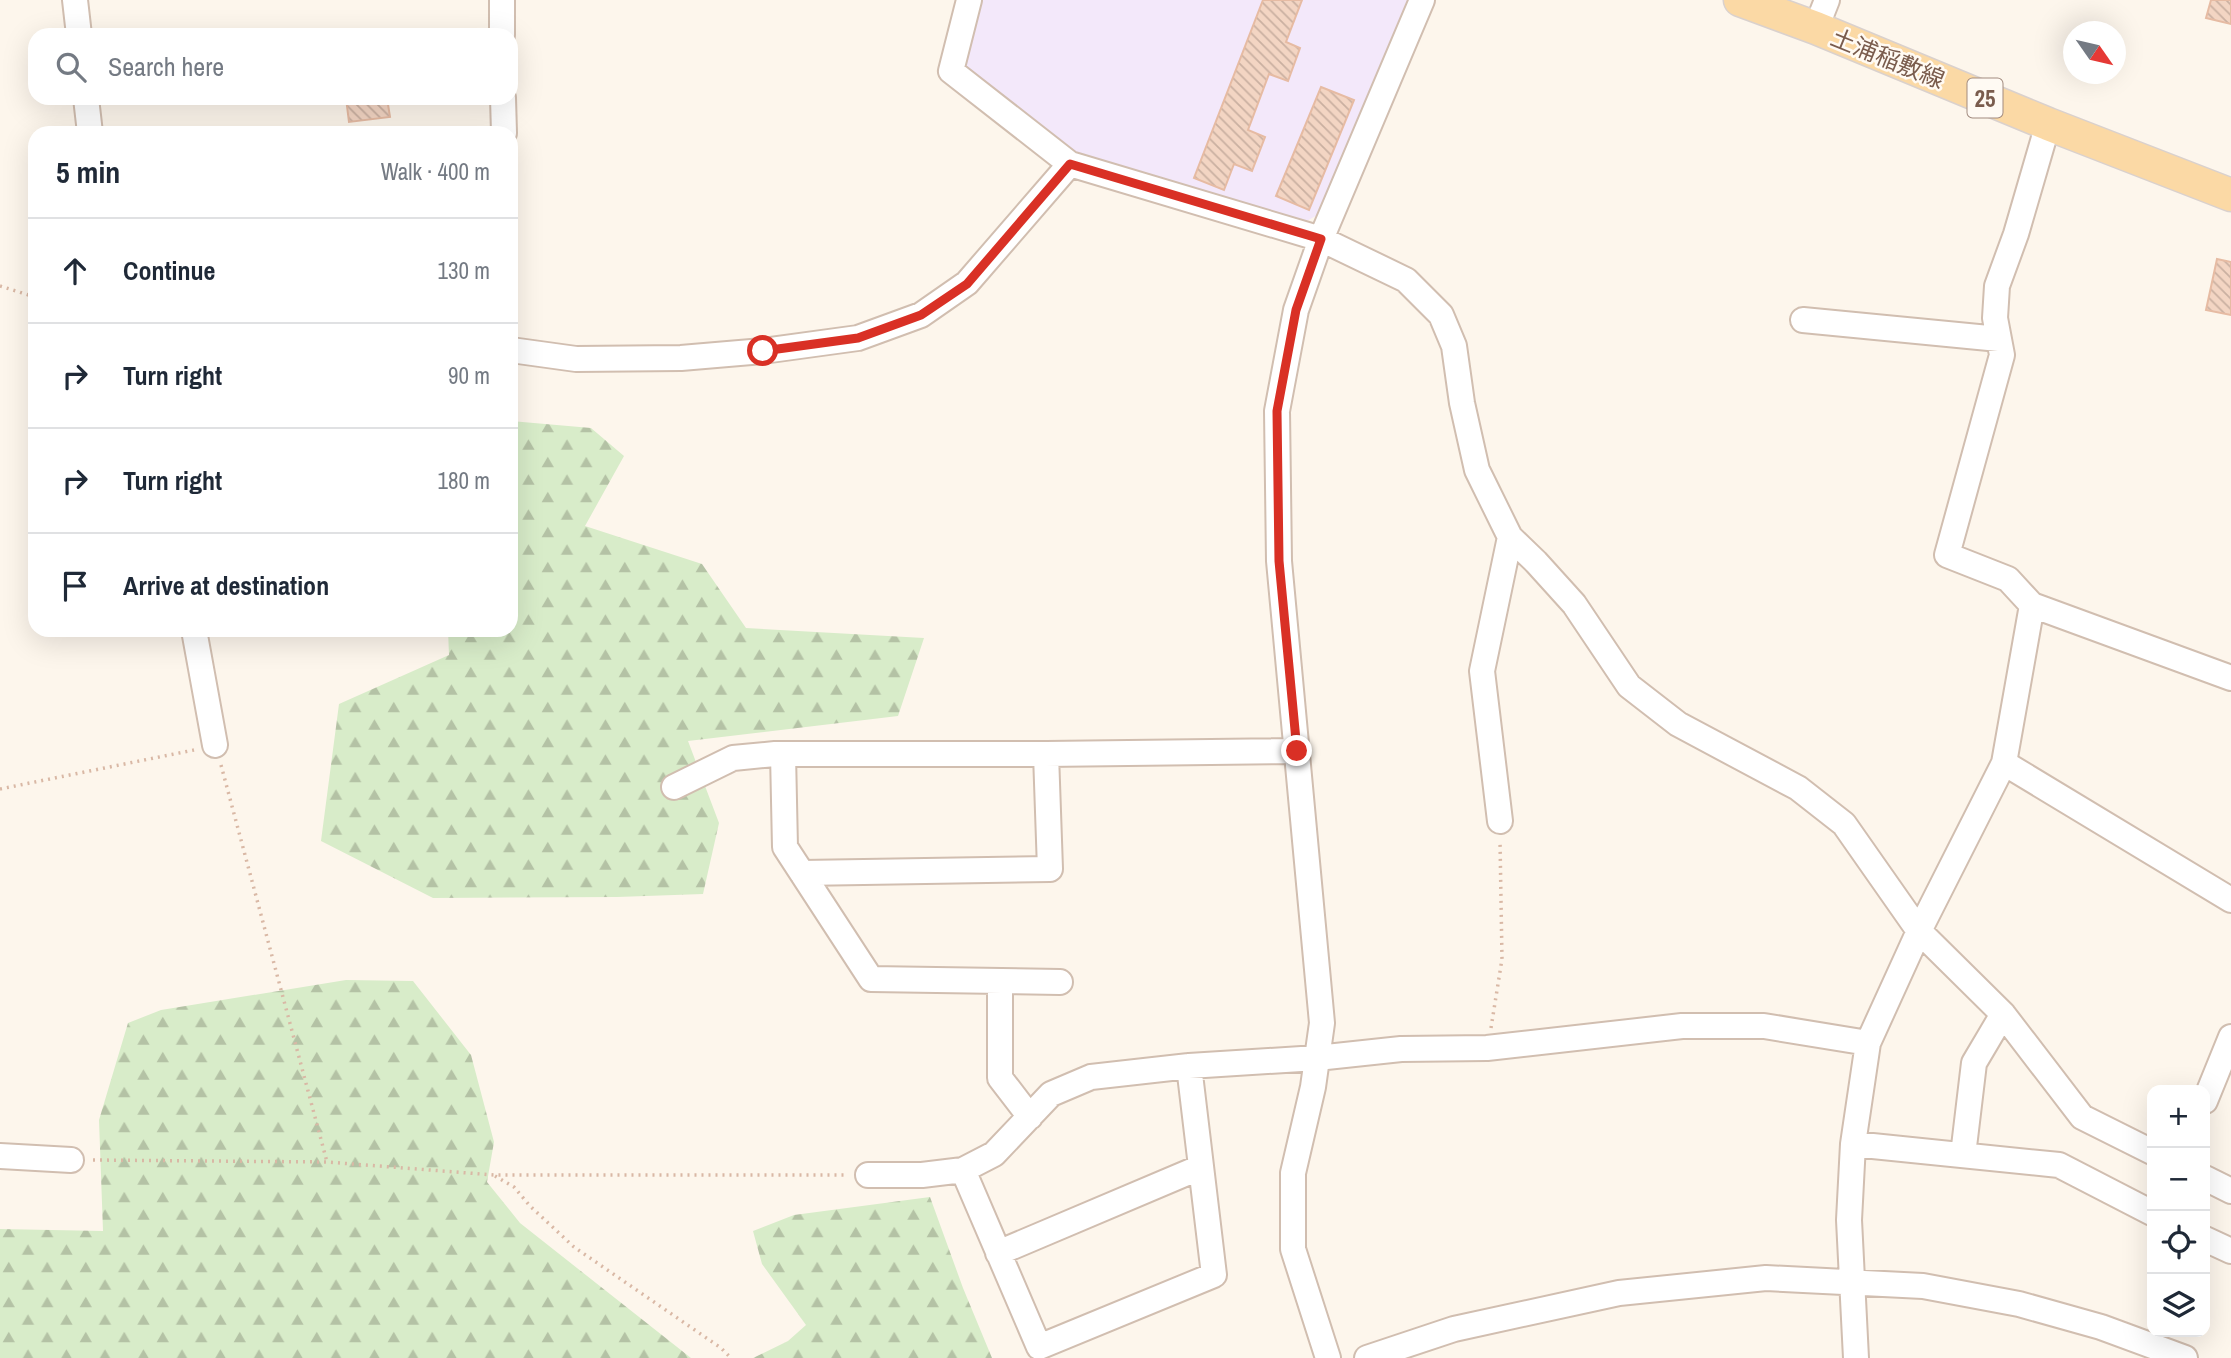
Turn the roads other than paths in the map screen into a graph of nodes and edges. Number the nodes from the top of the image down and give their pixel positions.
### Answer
1 (75, 0) edge
2 (502, 0) edge
3 (969, 0) edge
4 (1422, 0) edge
5 (1740, 0) edge
6 (1821, 14) edge
7 (78, 28) edge
8 (502, 28) edge
9 (87, 105) edge
10 (503, 105) edge
11 (2048, 124) junction
12 (89, 126) edge
13 (504, 126) edge
14 (1070, 164) junction
15 (2231, 195) edge
16 (1321, 239) junction
17 (1802, 320) dead end
18 (1999, 340) junction
19 (518, 350) edge
20 (1510, 537) junction
21 (2032, 605) junction
22 (195, 637) edge
23 (2231, 678) edge
24 (215, 746) road end
25 (1297, 751) junction
26 (783, 754) junction
27 (1046, 754) junction
28 (2004, 763) junction
29 (674, 787) dead end
30 (1500, 821) road end
31 (802, 873) junction
32 (2231, 900) edge
33 (1919, 930) junction
34 (1000, 981) junction
35 (1060, 982) dead end
36 (2003, 1014) junction
37 (2231, 1037) edge
38 (1868, 1043) junction
39 (1317, 1058) junction
40 (1189, 1066) junction
41 (2210, 1089) edge
42 (1030, 1117) junction
43 (1853, 1144) junction
44 (2147, 1150) edge
45 (1964, 1155) junction
46 (0, 1156) edge
47 (71, 1160) road end
48 (1202, 1167) junction
49 (963, 1170) junction
50 (868, 1175) road end
51 (2210, 1180) edge
52 (2231, 1191) edge
53 (2148, 1211) edge
54 (2210, 1240) edge
55 (2231, 1251) edge
56 (999, 1253) junction
57 (1851, 1281) junction
58 (1328, 1358) edge
59 (1367, 1358) edge
60 (1856, 1358) edge
61 (2185, 1358) edge

1 - 7 street
2 - 8 street
3 - 14 street
4 - 16 street
5 - 6 main road, 土浦稲敷線 / 25
6 - 11 main road, 土浦稲敷線 / 25
9 - 12 street
10 - 13 street
11 - 15 main road, 土浦稲敷線 / 25
11 - 18 street
14 - 16 street
14 - 19 street
16 - 20 street
16 - 25 street
17 - 18 street
18 - 21 street
20 - 30 street
20 - 33 street
21 - 23 street
21 - 28 street
22 - 24 street
25 - 27 street
25 - 39 street
26 - 27 street
26 - 29 street
26 - 31 street
27 - 31 street
28 - 32 street
28 - 33 street
31 - 34 street
33 - 36 street
33 - 38 street
34 - 35 street
34 - 42 street
36 - 44 street
36 - 45 street
37 - 41 street
38 - 39 street
38 - 43 street
39 - 40 street
39 - 58 street
40 - 42 street
40 - 48 street
42 - 49 street
43 - 45 street
43 - 57 street
45 - 53 street
46 - 47 street
48 - 56 street
48 - 56 street
49 - 50 street
49 - 56 street
51 - 52 street
54 - 55 street
57 - 59 street
57 - 60 street
57 - 61 street

